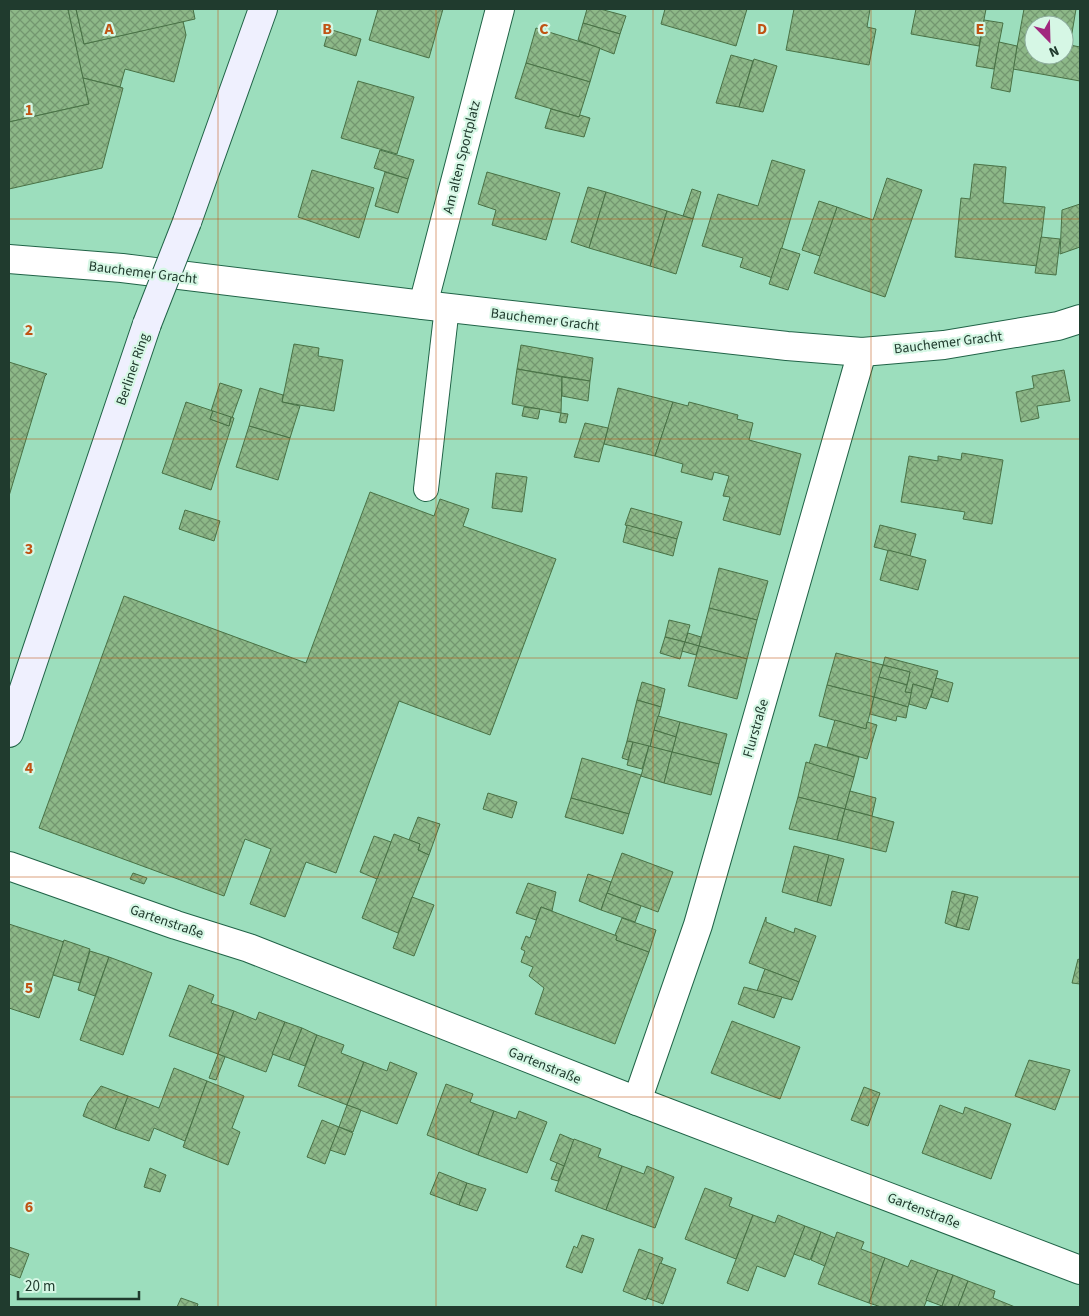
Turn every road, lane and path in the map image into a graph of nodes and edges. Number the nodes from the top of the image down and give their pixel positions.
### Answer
1 (264, 9) edge
2 (500, 9) edge
3 (9, 259) edge
4 (435, 306) junction
5 (1080, 319) edge
6 (862, 352) junction
7 (426, 489) dead end
8 (9, 733) edge
9 (9, 866) edge
10 (637, 1102) junction
11 (1080, 1270) edge

1 - 8 main road, Berliner Ring, bridge
2 - 4 street, Am alten Sportplatz
3 - 4 street, Bauchemer Gracht
4 - 6 street, Bauchemer Gracht
4 - 7 lane
5 - 6 street, Bauchemer Gracht
6 - 10 street, Flurstraße
9 - 10 street, Gartenstraße
10 - 11 street, Gartenstraße

